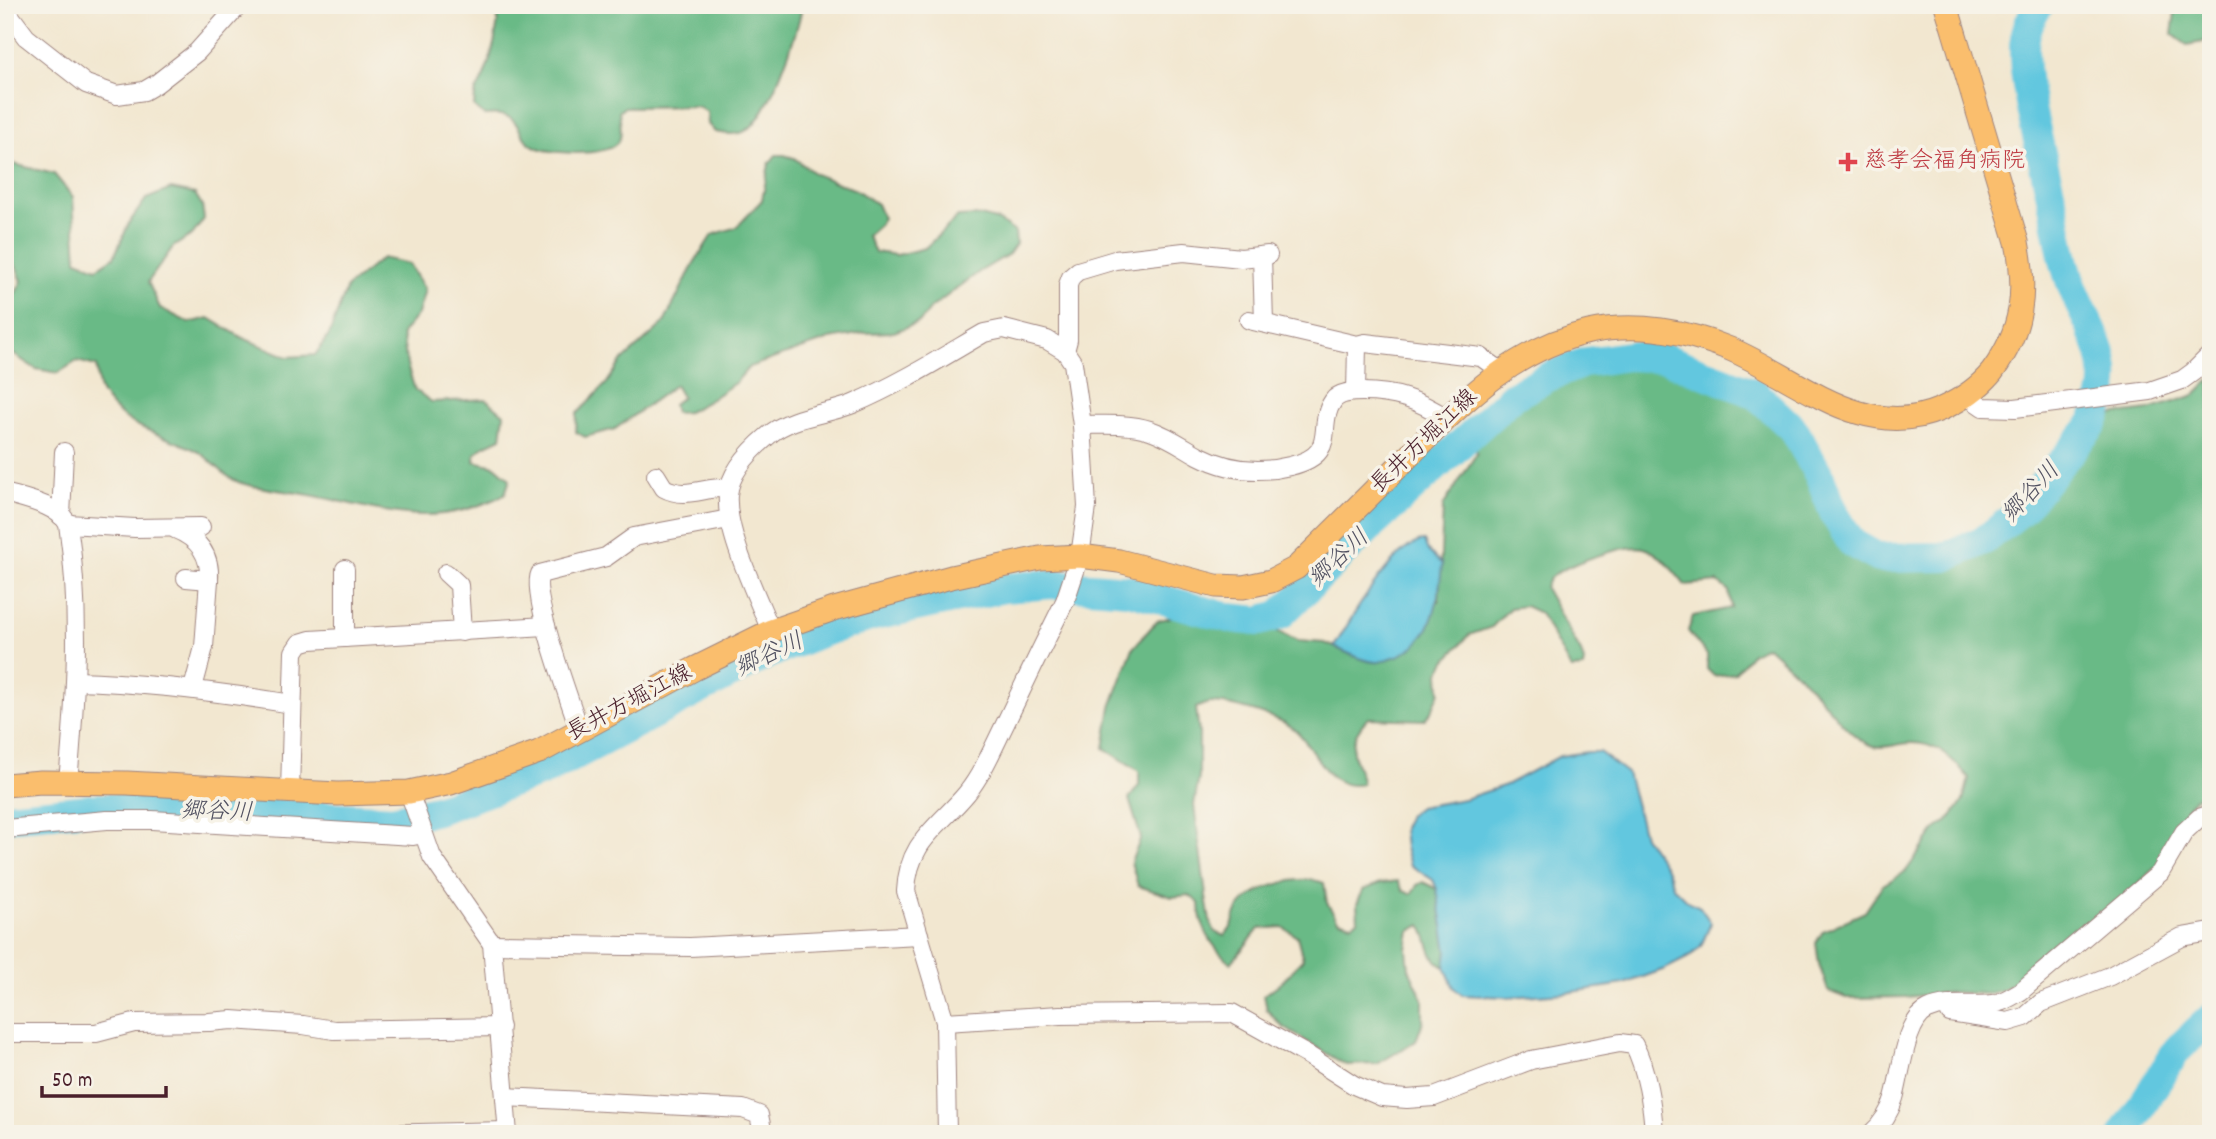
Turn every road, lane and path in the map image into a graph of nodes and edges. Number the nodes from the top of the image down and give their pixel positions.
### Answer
1 (239, 5) edge
2 (1946, 5) edge
3 (5, 9) edge
4 (1357, 345) junction
5 (1065, 351) junction
6 (2211, 354) edge
7 (1501, 371) junction
8 (1356, 392) junction
9 (1967, 396) junction
10 (1446, 418) junction
11 (1082, 425) junction
12 (64, 452) dead end
13 (656, 475) dead end
14 (729, 488) junction
15 (5, 493) edge
16 (729, 519) junction
17 (65, 520) junction
18 (172, 527) junction
19 (201, 527) dead end
20 (1078, 565) junction
21 (345, 569) dead end
22 (446, 573) dead end
23 (186, 578) dead end
24 (209, 580) junction
25 (546, 626) junction
26 (771, 631) junction
27 (462, 632) junction
28 (345, 638) junction
29 (76, 681) junction
30 (193, 688) junction
31 (292, 704) junction
32 (580, 731) junction
33 (68, 782) junction
34 (5, 785) edge
35 (290, 791) junction
36 (411, 798) junction
37 (2211, 814) edge
38 (5, 829) edge
39 (422, 832) junction
40 (2211, 932) edge
41 (919, 935) junction
42 (492, 944) junction
43 (1926, 1010) junction
44 (945, 1022) junction
45 (500, 1027) junction
46 (5, 1032) edge
47 (505, 1097) junction
48 (508, 1133) edge
49 (375, 1134) edge
50 (763, 1134) edge
51 (947, 1134) edge
52 (1654, 1134) edge
53 (1871, 1134) edge

1 - 3 street
2 - 9 main road, 長井方堀江線
4 - 5 street
4 - 7 street
4 - 8 street
5 - 11 street
5 - 14 street
6 - 9 street
7 - 9 main road, 長井方堀江線
7 - 10 main road, 長井方堀江線
8 - 10 street
8 - 11 street
10 - 20 main road, 長井方堀江線
11 - 20 street
12 - 17 street
13 - 14 street
14 - 16 street
15 - 17 street
16 - 25 street
16 - 26 street
17 - 18 street
17 - 29 street
18 - 19 street
18 - 24 street
20 - 26 main road, 長井方堀江線
20 - 41 street
21 - 28 street
22 - 27 street
23 - 24 street
24 - 30 street
25 - 27 street
25 - 32 street
26 - 32 main road, 長井方堀江線
27 - 28 street
28 - 31 street
29 - 30 street
29 - 33 street
30 - 31 street
31 - 35 street
32 - 36 main road, 長井方堀江線
33 - 34 main road, 長井方堀江線
33 - 35 main road, 長井方堀江線
35 - 36 main road, 長井方堀江線
36 - 39 street
37 - 43 street
38 - 39 street
39 - 42 street
40 - 43 street
41 - 42 street
41 - 44 street
42 - 45 street
43 - 53 street
44 - 51 street
44 - 52 street
45 - 46 street
45 - 47 street
47 - 48 street
47 - 50 street
48 - 49 street

